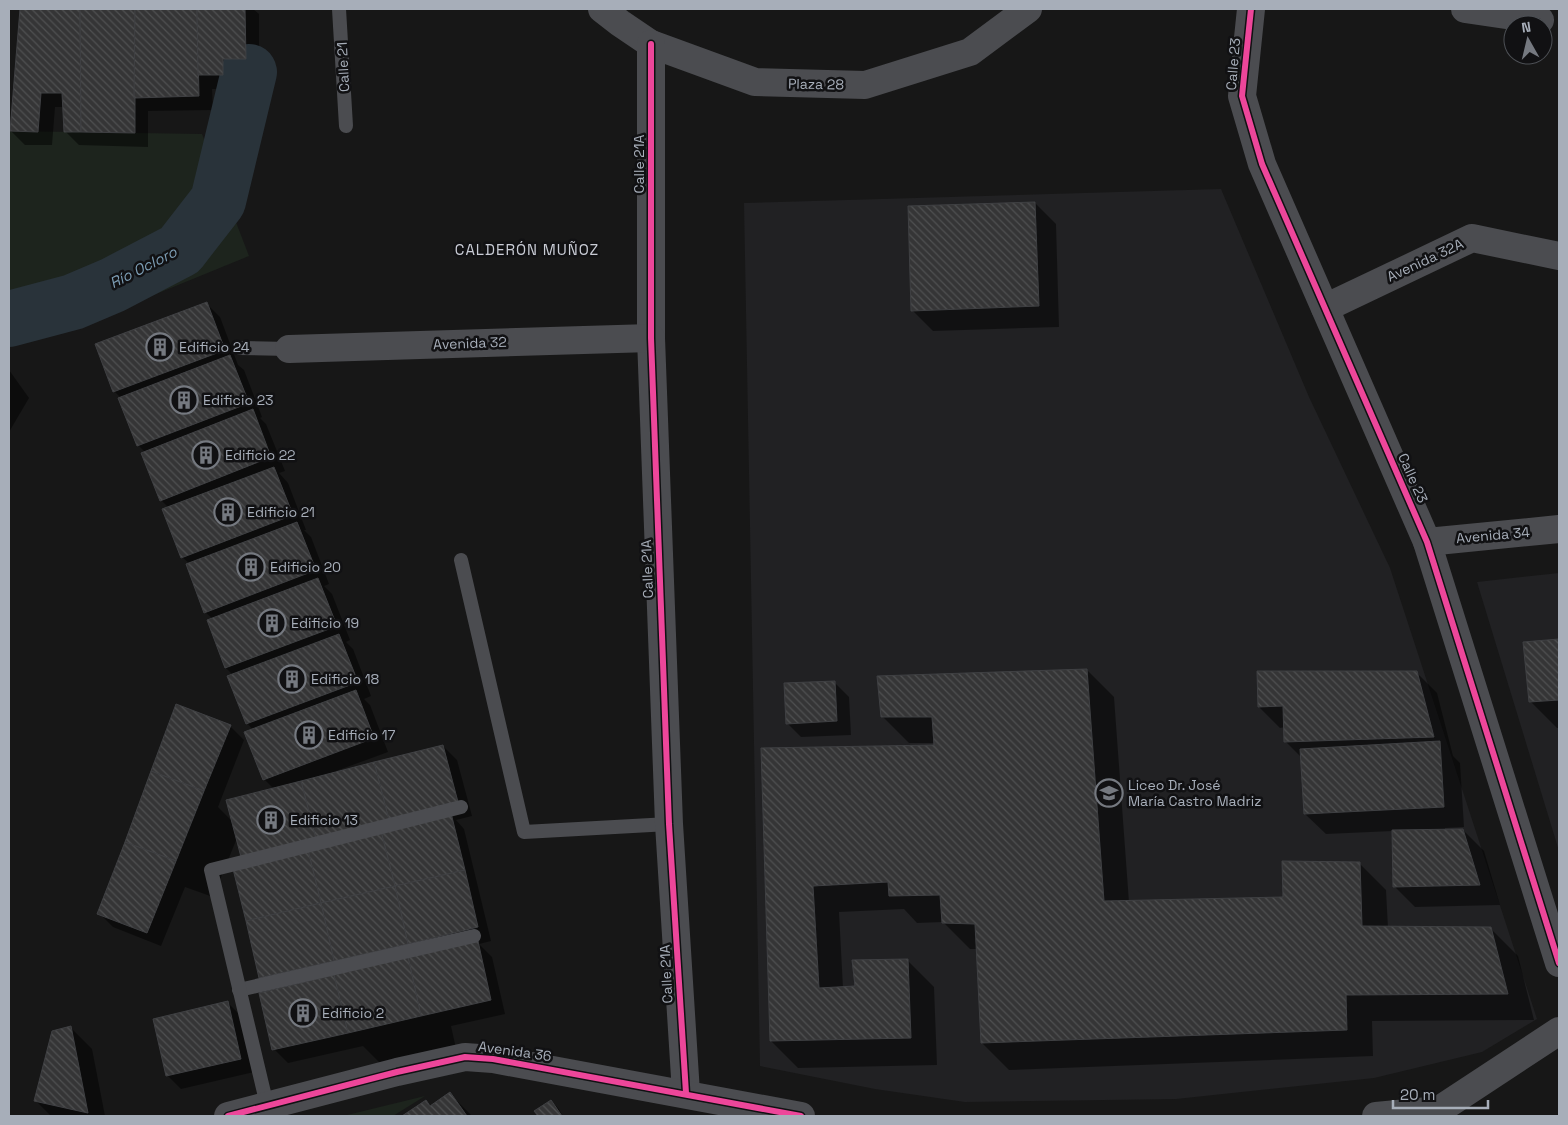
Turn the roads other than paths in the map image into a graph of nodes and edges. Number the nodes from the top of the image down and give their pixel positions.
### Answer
1 (340, 9) edge
2 (602, 9) edge
3 (1028, 9) edge
4 (1250, 9) edge
5 (1465, 9) edge
6 (1506, 15) edge
7 (651, 44) junction
8 (346, 126) dead end
9 (1559, 256) edge
10 (1325, 308) junction
11 (651, 338) junction
12 (240, 348) dead end
13 (289, 349) joint
14 (1559, 529) edge
15 (1427, 542) junction
16 (461, 560) dead end
17 (461, 807) dead end
18 (669, 824) junction
19 (474, 936) dead end
20 (1559, 963) edge
21 (239, 990) junction
22 (1559, 1031) edge
23 (686, 1094) junction
24 (266, 1105) junction
25 (728, 1109) edge
26 (1438, 1113) edge
27 (228, 1116) edge
28 (801, 1116) edge
29 (1376, 1116) edge

1 - 8 lane, Calle 21
2 - 7 street, Plaza 28
3 - 7 street, Plaza 28
4 - 10 street, Calle 23
5 - 6 street
7 - 11 street, Calle 21A
9 - 10 street, Avenida 32A
10 - 15 street, Calle 23
11 - 13 street, Avenida 32
11 - 18 street, Calle 21A
12 - 13 lane
14 - 15 street, Avenida 34
15 - 20 street, Calle 23
16 - 18 lane
17 - 21 lane
18 - 23 street, Calle 21A
19 - 21 lane
21 - 24 lane
22 - 26 street
23 - 24 street, Avenida 36
23 - 25 street, Avenida 36
24 - 27 street, Avenida 36
25 - 28 street, Avenida 36
26 - 29 street

